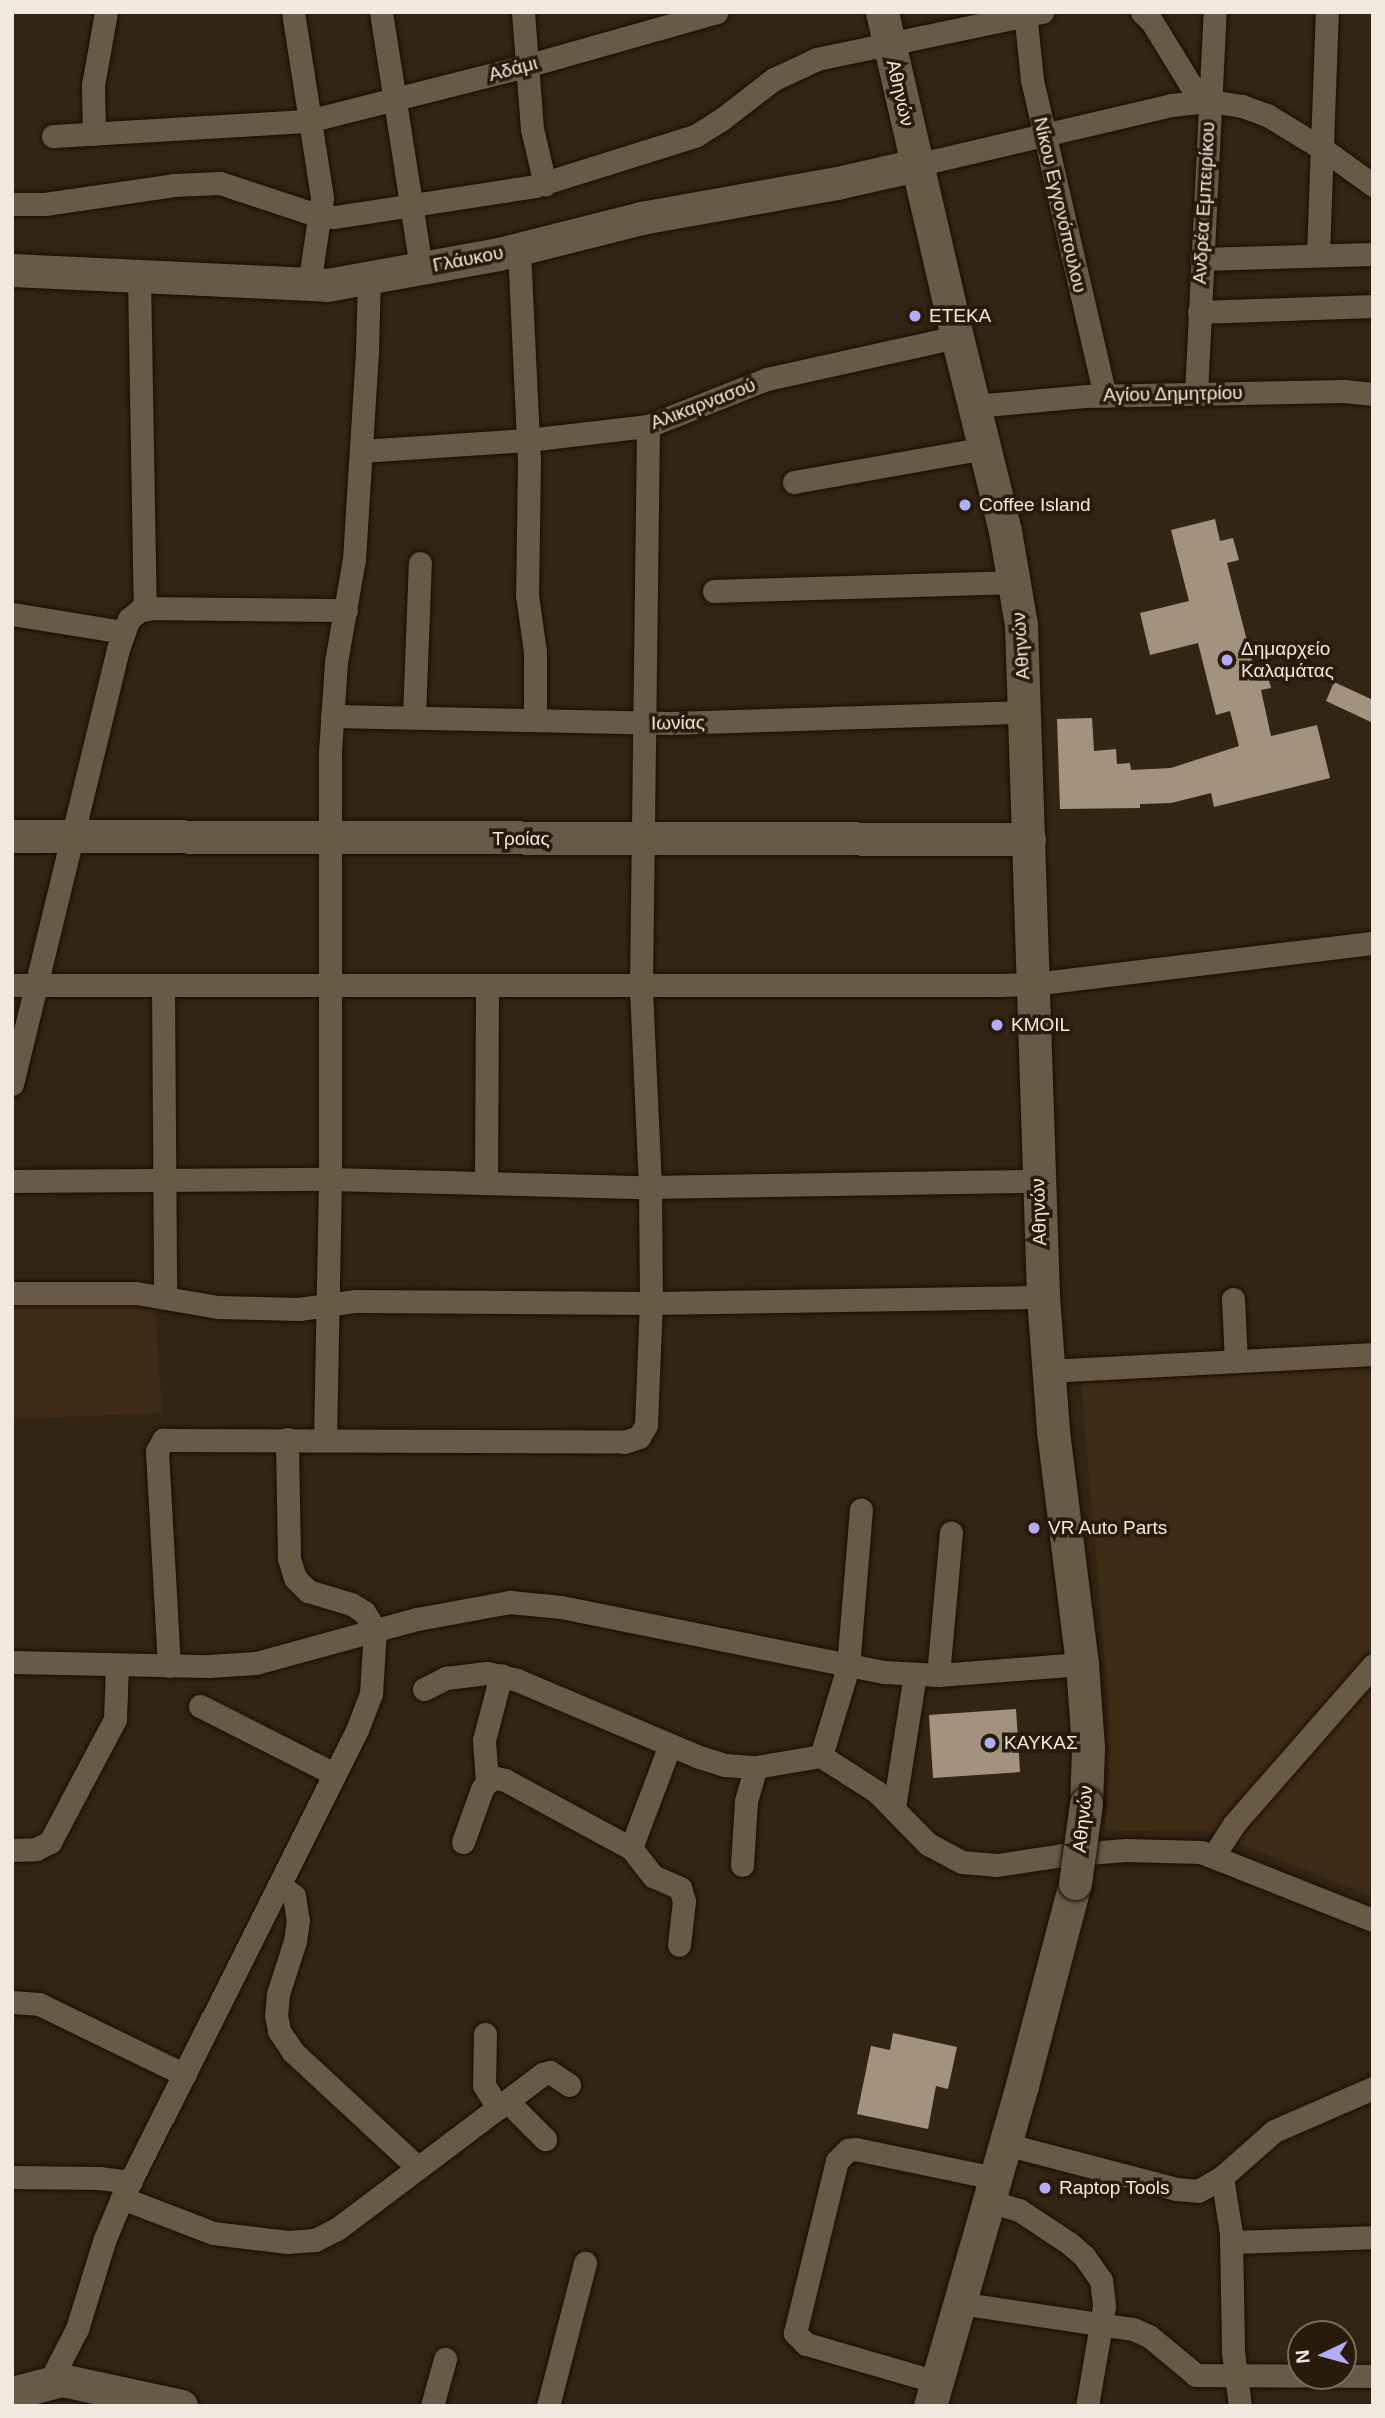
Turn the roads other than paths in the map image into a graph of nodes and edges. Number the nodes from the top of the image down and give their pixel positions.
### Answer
1 (106, 12) edge
2 (293, 12) edge
3 (381, 12) edge
4 (523, 12) edge
5 (717, 12) edge
6 (1142, 12) edge
7 (1215, 12) edge
8 (1327, 12) edge
9 (1031, 13) edge
10 (885, 28) edge
11 (526, 66) junction
12 (394, 100) junction
13 (1210, 101) junction
14 (308, 121) junction
15 (94, 134) junction
16 (1043, 134) junction
17 (53, 136) dead end
18 (1323, 149) junction
19 (916, 165) junction
20 (545, 184) junction
21 (1373, 185) edge
22 (12, 204) edge
23 (411, 206) junction
24 (320, 216) junction
25 (519, 250) junction
26 (1318, 254) junction
27 (1373, 254) edge
28 (1201, 259) junction
29 (421, 268) junction
30 (12, 270) edge
31 (139, 276) junction
32 (369, 277) junction
33 (309, 285) junction
34 (1373, 306) edge
35 (1199, 312) junction
36 (957, 337) junction
37 (1196, 394) junction
38 (1373, 394) edge
39 (1105, 396) junction
40 (974, 405) junction
41 (648, 426) junction
42 (528, 440) junction
43 (985, 448) junction
44 (361, 451) junction
45 (794, 482) dead end
46 (420, 563) dead end
47 (1015, 582) junction
48 (714, 592) dead end
49 (145, 609) junction
50 (346, 610) junction
51 (12, 614) edge
52 (123, 632) junction
53 (1025, 712) junction
54 (331, 716) junction
55 (414, 716) junction
56 (535, 720) junction
57 (644, 723) junction
58 (12, 836) edge
59 (72, 836) junction
60 (330, 839) junction
61 (642, 839) junction
62 (1029, 839) junction
63 (1373, 943) edge
64 (330, 984) junction
65 (1033, 984) junction
66 (12, 985) edge
67 (37, 985) junction
68 (163, 985) junction
69 (487, 985) junction
70 (641, 985) junction
71 (12, 1084) edge
72 (330, 1179) junction
73 (165, 1180) junction
74 (12, 1181) edge
75 (1037, 1181) junction
76 (486, 1183) junction
77 (650, 1187) junction
78 (12, 1293) edge
79 (165, 1297) junction
80 (1043, 1297) junction
81 (1233, 1299) dead end
82 (651, 1303) junction
83 (326, 1305) junction
84 (1373, 1354) edge
85 (1236, 1360) junction
86 (1049, 1371) junction
87 (287, 1439) junction
88 (325, 1440) junction
89 (861, 1510) dead end
90 (951, 1532) dead end
91 (375, 1629) junction
92 (12, 1662) edge
93 (1082, 1664) junction
94 (117, 1665) junction
95 (1373, 1665) edge
96 (169, 1666) junction
97 (848, 1667) junction
98 (501, 1675) junction
99 (927, 1675) junction
100 (424, 1689) dead end
101 (200, 1706) dead end
102 (670, 1745) junction
103 (821, 1756) junction
104 (756, 1767) junction
105 (334, 1774) junction
106 (487, 1782) junction
107 (894, 1807) junction
108 (463, 1842) dead end
109 (631, 1848) junction
110 (12, 1850) edge
111 (1214, 1856) junction
112 (742, 1865) dead end
113 (280, 1885) junction
114 (1373, 1920) edge
115 (679, 1945) dead end
116 (12, 2002) edge
117 (485, 2034) dead end
118 (185, 2075) junction
119 (569, 2085) dead end
120 (1373, 2088) edge
121 (502, 2104) junction
122 (545, 2139) dead end
123 (1005, 2144) junction
124 (417, 2168) junction
125 (12, 2176) edge
126 (1222, 2177) junction
127 (992, 2189) junction
128 (126, 2190) junction
129 (1373, 2236) edge
130 (1231, 2242) junction
131 (585, 2263) dead end
132 (959, 2303) junction
133 (1102, 2324) junction
134 (444, 2359) dead end
135 (1236, 2376) junction
136 (1373, 2376) edge
137 (50, 2381) junction
138 (12, 2393) edge
139 (933, 2394) edge
140 (181, 2406) edge
141 (432, 2406) edge
142 (548, 2406) edge
143 (1087, 2406) edge
144 (1240, 2406) edge

1 - 15 street
2 - 14 street
3 - 12 street
4 - 11 street
5 - 11 street, Αδάμι
6 - 13 street
7 - 13 street, Ανδρέα Εμπειρίκου
8 - 18 street
9 - 10 street
9 - 16 street, Νίκου Εγγονόπουλου
10 - 19 main road, Αθηνών
10 - 20 street
11 - 12 street, Αδάμι
11 - 20 street
12 - 14 street, Αδάμι
12 - 23 street
13 - 16 street
13 - 18 street
13 - 28 street, Ανδρέα Εμπειρίκου
14 - 15 street, Αδάμι
14 - 24 street
15 - 17 street, Αδάμι
16 - 19 street
16 - 39 street, Νίκου Εγγονόπουλου
18 - 21 street
18 - 26 street
19 - 25 main road, Γλάυκου
19 - 36 main road, Αθηνών
20 - 23 street
22 - 24 street
23 - 24 street
23 - 29 street
24 - 33 street
25 - 29 main road, Γλάυκου
25 - 42 street
26 - 27 street
26 - 28 street
28 - 35 street, Ανδρέα Εμπειρίκου
29 - 32 main road, Γλάυκου
30 - 31 main road, Γλάυκου
31 - 33 main road, Γλάυκου
31 - 49 street
32 - 33 main road, Γλάυκου
32 - 44 street
34 - 35 street
35 - 37 street, Ανδρέα Εμπειρίκου
36 - 40 main road, Αθηνών
36 - 41 street, Αλικαρνασού
37 - 38 street, Αγίου Δημητρίου
37 - 39 street, Αγίου Δημητρίου
39 - 40 street, Αγίου Δημητρίου
40 - 43 main road, Αθηνών
41 - 42 street, Αλικαρνασού
41 - 57 street
42 - 44 street, Αλικαρνασού
42 - 56 street
43 - 45 street
43 - 47 main road, Αθηνών
44 - 50 street
46 - 55 street
47 - 48 street
47 - 53 main road, Αθηνών
49 - 50 street
49 - 52 street
50 - 54 street
51 - 52 street
52 - 59 street
53 - 57 street, Ιωνίας
53 - 62 main road, Αθηνών
54 - 55 street, Ιωνίας
54 - 60 street
55 - 56 street, Ιωνίας
56 - 57 street, Ιωνίας
57 - 61 street
58 - 59 main road, Τροίας
59 - 60 main road, Τροίας
59 - 67 street
60 - 61 main road, Τροίας
60 - 64 street
61 - 62 main road, Τροίας
61 - 70 street
62 - 65 main road, Αθηνών
63 - 65 street
64 - 68 street
64 - 69 street
64 - 72 street
65 - 70 street
65 - 75 main road, Αθηνών
66 - 67 street
67 - 68 street
67 - 71 street
68 - 73 street
69 - 70 street
69 - 76 street
70 - 77 street
72 - 73 street
72 - 76 street
72 - 83 street
73 - 74 street
73 - 79 street
75 - 77 street
75 - 80 main road, Αθηνών
76 - 77 street
77 - 82 street
78 - 79 street
79 - 83 street
80 - 82 street
80 - 86 main road, Αθηνών
81 - 85 street
82 - 83 street
82 - 88 street
83 - 88 street
84 - 85 street
85 - 86 street
86 - 93 main road, Αθηνών
87 - 88 street
87 - 91 street
87 - 96 street
89 - 97 street
90 - 99 street
91 - 96 street
91 - 97 street
91 - 105 street
92 - 94 street
93 - 99 street
93 - 123 main road, Αθηνών, bridge
94 - 96 street
94 - 110 street
95 - 111 street
97 - 99 street
97 - 103 street
98 - 100 street
98 - 102 street
98 - 106 street
99 - 107 street
101 - 105 street
102 - 104 street
102 - 109 street
103 - 104 street
103 - 107 street
104 - 112 street
105 - 113 street
106 - 108 street
106 - 109 street
107 - 111 street
109 - 115 street
111 - 114 street
113 - 118 street
113 - 124 street
116 - 118 street
117 - 121 street
118 - 128 street
119 - 121 street
120 - 126 street
121 - 122 street
121 - 124 street
123 - 126 street
123 - 127 main road, Αθηνών
124 - 128 street
125 - 128 street
126 - 130 street
127 - 132 main road, Αθηνών
127 - 133 street
127 - 139 street
128 - 137 street
129 - 130 street
130 - 135 street
131 - 142 street
132 - 133 street
132 - 139 main road, Αθηνών
133 - 135 street
133 - 143 street
134 - 141 street
135 - 136 street
135 - 144 street
137 - 138 main road
137 - 140 main road

